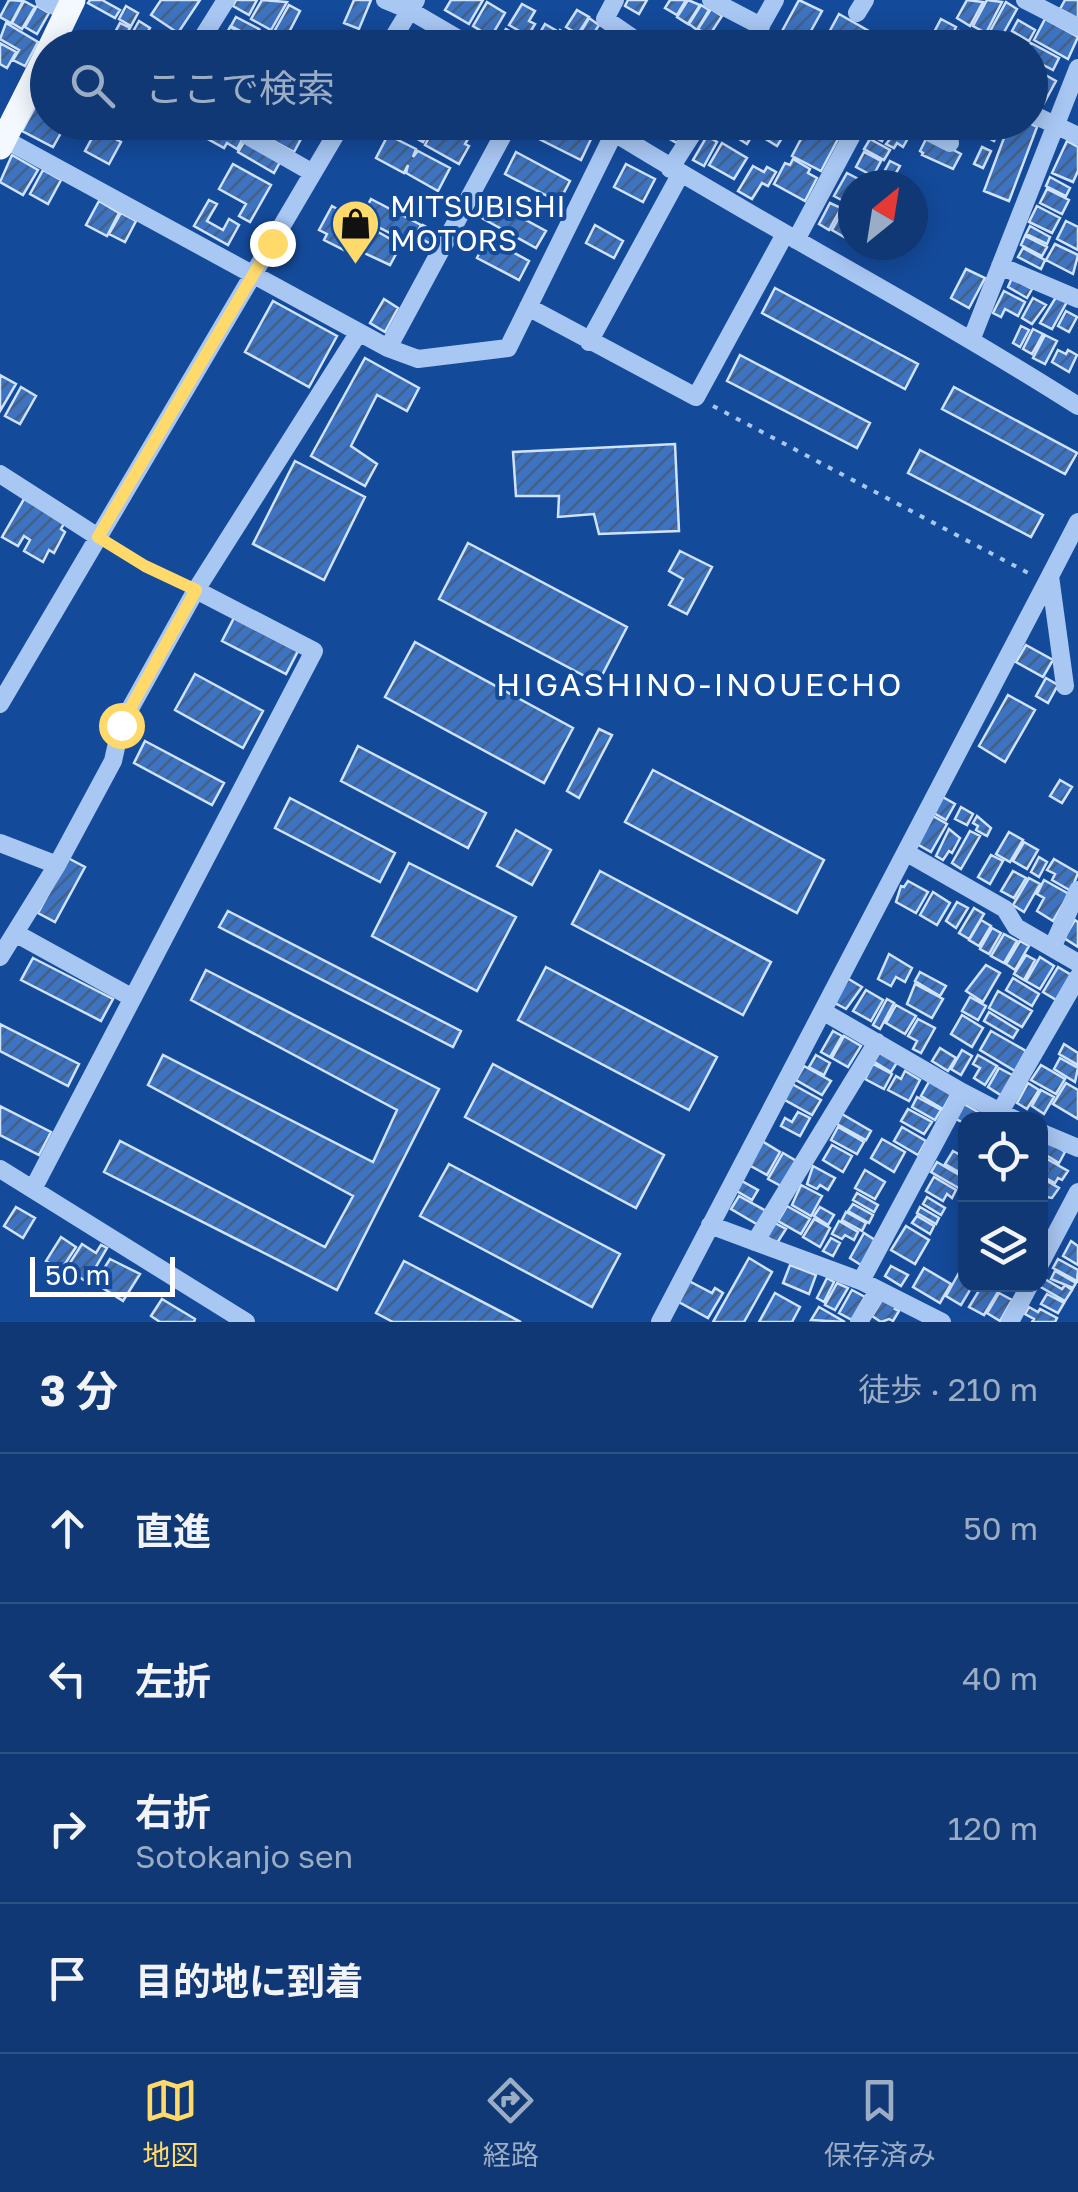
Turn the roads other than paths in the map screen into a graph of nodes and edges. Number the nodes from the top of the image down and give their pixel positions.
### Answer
1 (44, 0) edge
2 (226, 0) edge
3 (385, 0) edge
4 (615, 0) edge
5 (711, 0) edge
6 (774, 0) edge
7 (1025, 0) edge
8 (413, 5) edge
9 (70, 7) edge
10 (761, 26) junction
11 (1078, 26) edge
12 (59, 30) edge
13 (207, 30) edge
14 (398, 30) edge
15 (448, 30) edge
16 (621, 30) edge
17 (759, 30) edge
18 (1078, 68) edge
19 (30, 88) edge
20 (1048, 122) edge
21 (1056, 126) junction
22 (1078, 136) edge
23 (255, 140) edge
24 (333, 140) edge
25 (500, 140) edge
26 (611, 140) edge
27 (625, 140) edge
28 (691, 140) edge
29 (848, 140) edge
30 (944, 140) edge
31 (2, 143) edge
32 (950, 143) dead end
33 (675, 172) junction
34 (314, 174) junction
35 (790, 237) junction
36 (1000, 266) junction
37 (252, 276) junction
38 (1078, 300) edge
39 (528, 307) junction
40 (358, 332) junction
41 (972, 338) junction
42 (590, 342) junction
43 (388, 348) junction
44 (1078, 406) edge
45 (0, 474) edge
46 (1078, 522) edge
47 (98, 537) junction
48 (1050, 576) junction
49 (196, 590) junction
50 (1058, 636) junction
51 (1078, 647) edge
52 (1065, 686) dead end
53 (0, 704) edge
54 (0, 843) edge
55 (907, 853) junction
56 (57, 864) junction
57 (1078, 890) edge
58 (16, 933) junction
59 (1052, 948) junction
60 (0, 958) edge
61 (1078, 963) edge
62 (1078, 977) edge
63 (130, 997) junction
64 (824, 1012) junction
65 (877, 1042) junction
66 (962, 1092) junction
67 (1000, 1112) edge
68 (1010, 1112) edge
69 (1048, 1135) edge
70 (1078, 1148) edge
71 (0, 1168) edge
72 (33, 1189) junction
73 (1078, 1192) edge
74 (710, 1225) junction
75 (755, 1242) junction
76 (1048, 1249) edge
77 (860, 1281) junction
78 (878, 1290) junction
79 (1026, 1292) edge
80 (246, 1322) edge
81 (660, 1322) edge
82 (859, 1322) edge
83 (942, 1322) edge
84 (1010, 1322) edge

1 - 9 street
2 - 13 street
3 - 8 street
4 - 16 street
5 - 10 street
6 - 10 street
7 - 11 street
8 - 14 street
8 - 15 street
9 - 12 main road
10 - 17 street
18 - 21 street
19 - 31 main road
20 - 21 street
21 - 22 street
21 - 36 street
23 - 34 street
24 - 34 street
25 - 43 street
26 - 39 street
27 - 33 street
28 - 33 street
29 - 35 street
30 - 32 street
31 - 37 street
33 - 35 street
33 - 42 street
34 - 37 street
35 - 41 street
35 - 42 street
36 - 38 street
36 - 41 street
37 - 40 street
37 - 47 street
39 - 42 street
39 - 43 street
40 - 43 street
40 - 49 street
41 - 44 street
45 - 47 street
46 - 48 street
47 - 53 street
48 - 50 street
48 - 55 street
49 - 56 street
49 - 63 street
50 - 51 street
50 - 52 street
54 - 56 street
55 - 59 street
55 - 64 street
56 - 58 street
57 - 59 street
58 - 60 street
58 - 63 street
59 - 61 street
62 - 68 street
63 - 72 street
64 - 65 street
64 - 74 street
65 - 66 street
65 - 75 street
66 - 67 street
66 - 77 street
69 - 70 street
71 - 72 street
72 - 80 street
73 - 76 street
74 - 75 street
74 - 81 street
75 - 77 street
77 - 78 street
78 - 82 street
78 - 83 street
79 - 84 street

